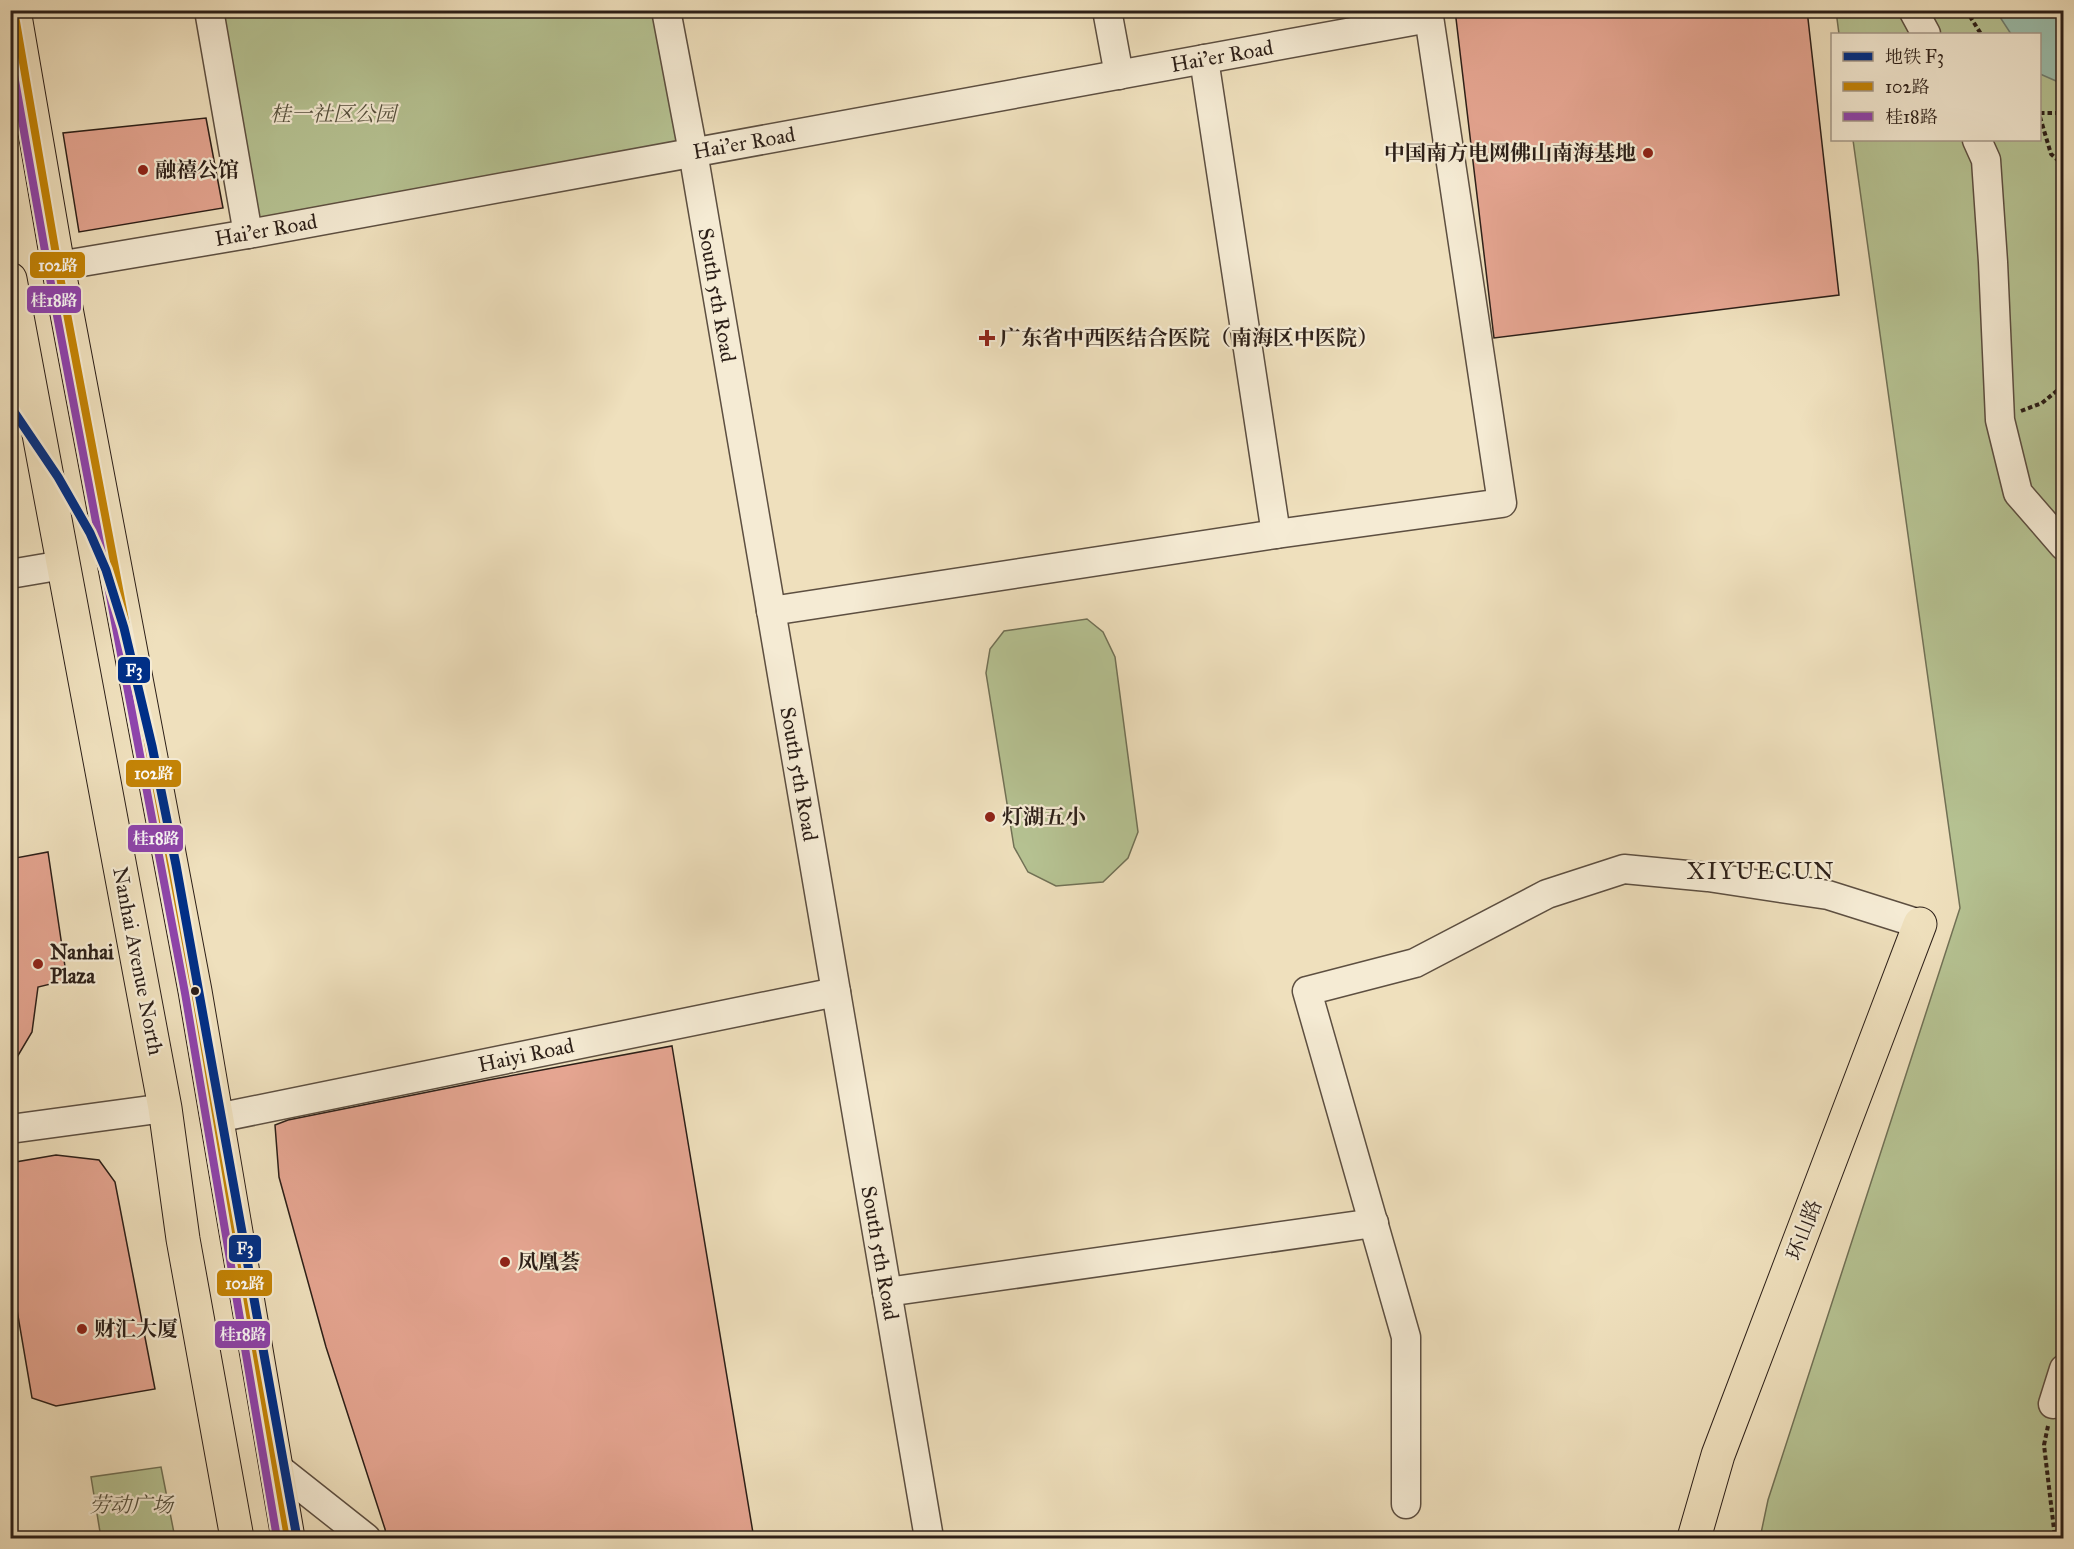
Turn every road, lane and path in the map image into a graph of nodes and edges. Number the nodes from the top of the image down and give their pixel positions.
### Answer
1 (14, 10) edge
2 (209, 10) edge
3 (666, 10) edge
4 (1107, 10) edge
5 (1913, 10) edge
6 (1966, 10) edge
7 (1428, 14) edge
8 (1925, 33) edge
9 (1980, 33) edge
10 (1204, 59) junction
11 (1119, 75) junction
12 (2064, 113) edge
13 (2041, 115) edge
14 (2041, 119) edge
15 (1977, 141) edge
16 (693, 152) junction
17 (2064, 166) edge
18 (248, 234) junction
19 (58, 266) junction
20 (11, 280) edge
21 (2064, 385) edge
22 (2000, 420) junction
23 (1276, 534) junction
24 (2064, 546) edge
25 (63, 565) junction
26 (10, 574) edge
27 (771, 611) junction
28 (1920, 924) joint
29 (836, 992) junction
30 (165, 1108) junction
31 (217, 1118) junction
32 (10, 1129) edge
33 (1374, 1223) junction
34 (887, 1292) junction
35 (2064, 1369) edge
36 (2053, 1404) joint
37 (275, 1466) junction
38 (1406, 1504) dead end
39 (237, 1539) edge
40 (288, 1539) edge
41 (366, 1539) edge
42 (928, 1539) edge
43 (1694, 1539) edge
44 (2055, 1539) edge

1 - 19 main road
2 - 18 street
3 - 16 street, South 5th Road
4 - 11 street
5 - 8 street
6 - 9 path
7 - 10 street, Hai'er Road
7 - 23 street
10 - 11 street, Hai'er Road
10 - 23 street
11 - 16 street, Hai'er Road
12 - 13 path
14 - 17 path
15 - 22 street
16 - 18 street, Hai'er Road
16 - 27 street, South 5th Road
18 - 19 street, Hai'er Road
19 - 31 main road
20 - 25 main road, Nanhai Avenue North
21 - 22 path
22 - 24 street
23 - 27 street
25 - 26 street
25 - 30 main road, Nanhai Avenue North
27 - 29 street, South 5th Road
28 - 33 street
28 - 43 main road, 环山路
29 - 31 street, Haiyi Road
29 - 34 street, South 5th Road
30 - 32 street
30 - 39 main road, Nanhai Avenue North
31 - 37 main road
33 - 34 street
33 - 38 street
34 - 42 street, South 5th Road
35 - 36 street
36 - 44 path
37 - 40 main road
37 - 41 street

